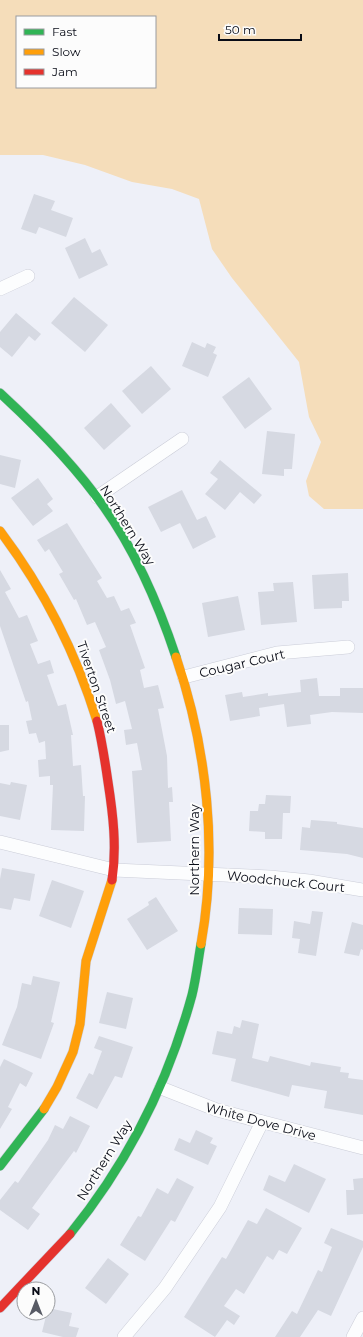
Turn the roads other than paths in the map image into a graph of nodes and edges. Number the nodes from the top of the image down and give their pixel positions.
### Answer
1 (28, 276) dead end
2 (0, 289) edge
3 (0, 393) edge
4 (182, 439) dead end
5 (98, 497) junction
6 (0, 531) edge
7 (348, 647) dead end
8 (184, 677) junction
9 (0, 842) edge
10 (114, 870) junction
11 (208, 874) junction
12 (363, 890) edge
13 (160, 1088) junction
14 (262, 1122) junction
15 (363, 1148) edge
16 (0, 1166) edge
17 (0, 1308) edge
18 (363, 1318) edge
19 (124, 1337) edge
20 (353, 1337) edge

1 - 2 street
3 - 5 street, Northern Way
4 - 5 street
5 - 8 street, Northern Way
6 - 10 street, Tiverton Street
7 - 8 street, Cougar Court
8 - 11 street, Northern Way
9 - 10 street, Woodchuck Court
10 - 11 street, Woodchuck Court
10 - 16 street, Tiverton Street
11 - 12 street, Woodchuck Court
11 - 13 street, Northern Way
13 - 14 street, White Dove Drive
13 - 17 street, Northern Way
14 - 15 street, White Dove Drive
14 - 19 street
18 - 20 street

